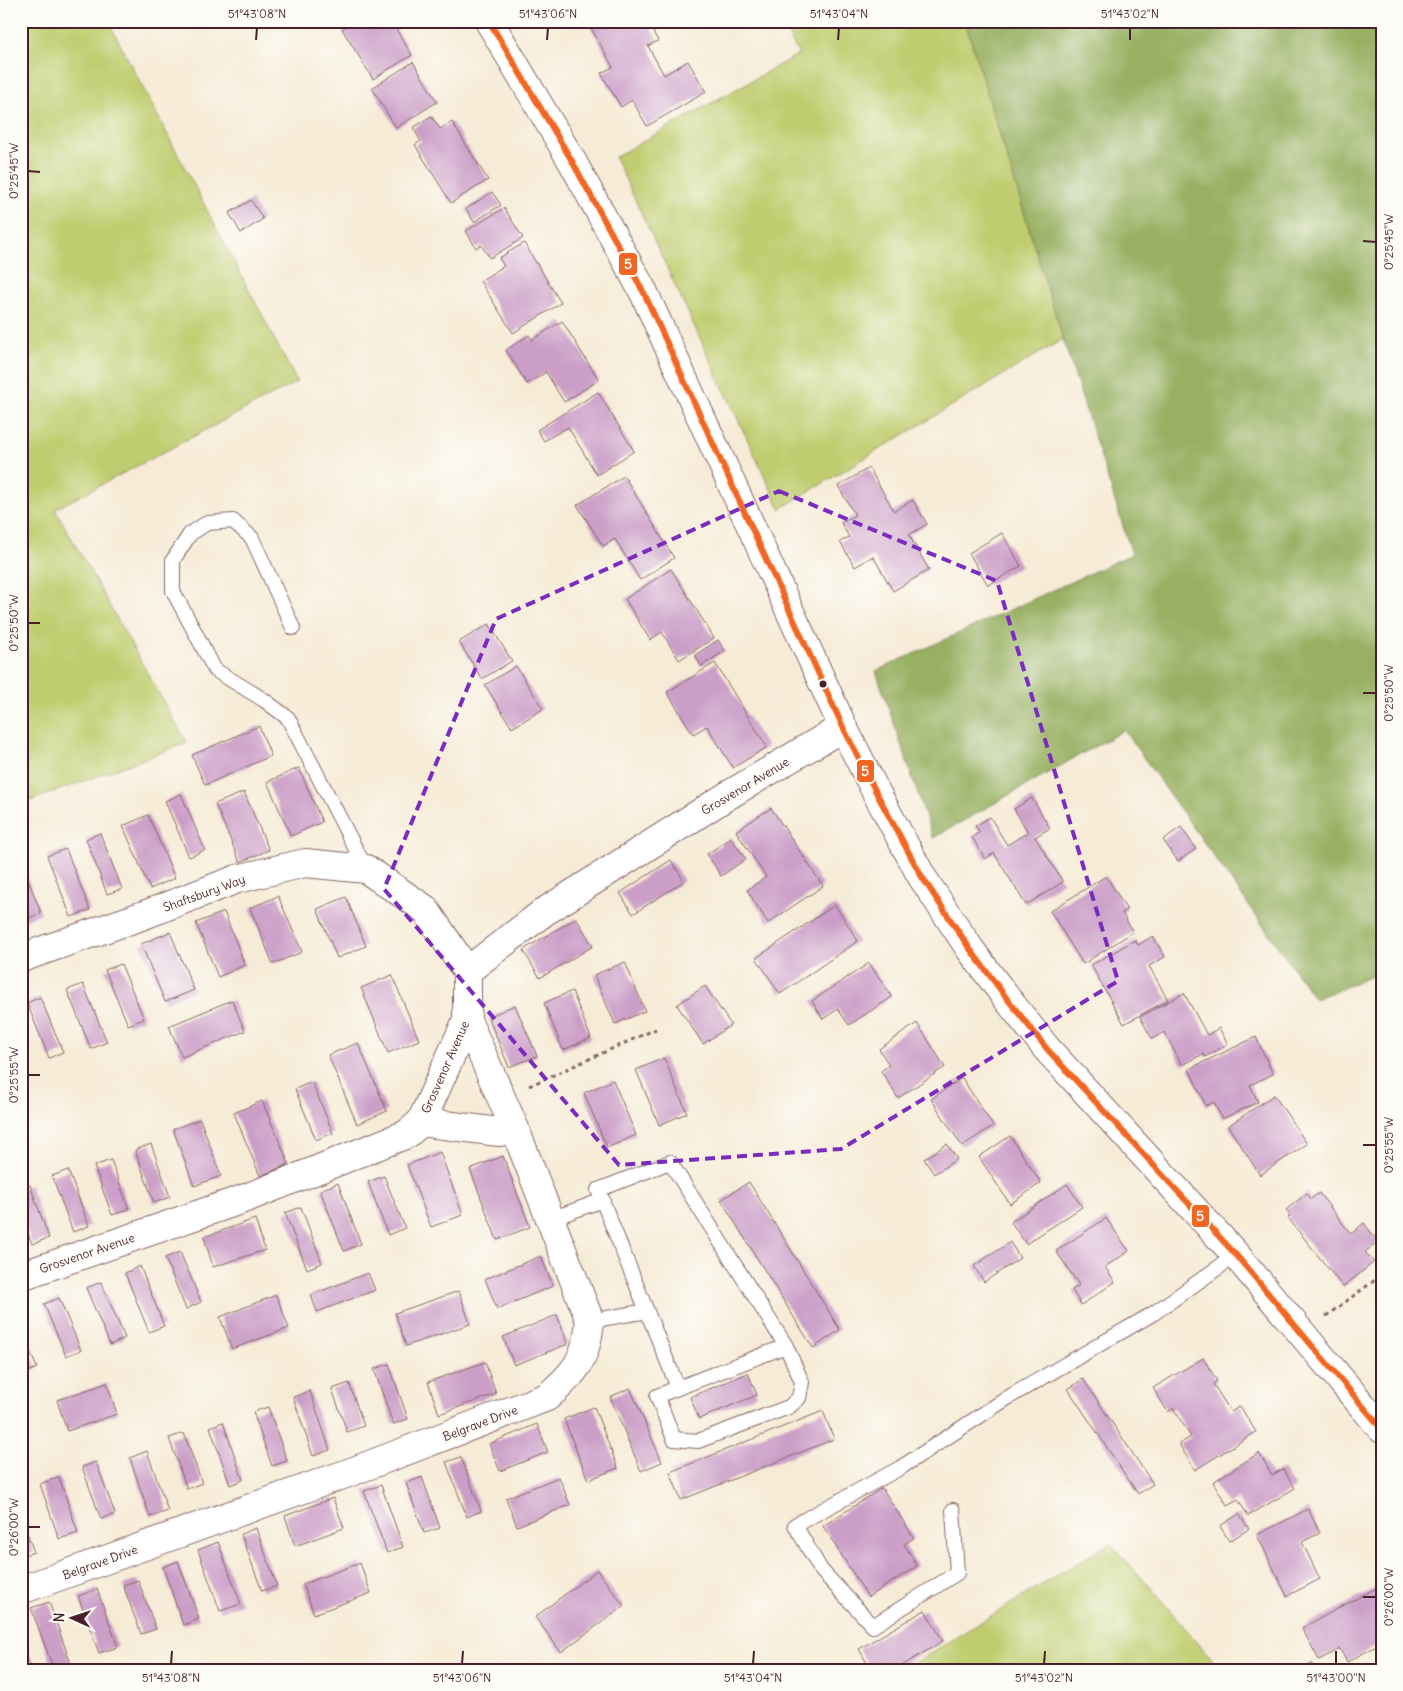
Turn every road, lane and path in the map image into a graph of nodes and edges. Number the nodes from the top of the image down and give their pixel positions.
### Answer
1 (489, 21) edge
2 (292, 628) dead end
3 (843, 727) junction
4 (366, 868) junction
5 (21, 958) edge
6 (467, 971) junction
7 (467, 1020) junction
8 (656, 1028) dead end
9 (502, 1098) junction
10 (421, 1122) junction
11 (515, 1129) junction
12 (602, 1200) junction
13 (551, 1219) junction
14 (1236, 1254) junction
15 (1382, 1275) edge
16 (21, 1276) edge
17 (646, 1310) junction
18 (590, 1321) junction
19 (1303, 1333) junction
20 (786, 1346) junction
21 (678, 1388) junction
22 (1382, 1429) edge
23 (952, 1510) dead end
24 (21, 1590) edge

1 - 3 street
2 - 4 lane
3 - 6 street, Grosvenor Avenue
3 - 14 street
4 - 5 street, Shaftsbury Way
4 - 6 street
6 - 7 street, Grosvenor Avenue
7 - 9 street
7 - 10 street, Grosvenor Avenue
8 - 9 path
9 - 11 street
10 - 11 street
10 - 16 street, Grosvenor Avenue
11 - 13 street
12 - 13 lane
12 - 17 lane
12 - 20 lane
13 - 18 street
14 - 19 street
14 - 23 lane
15 - 19 path
17 - 18 lane
17 - 21 lane
18 - 24 street, Belgrave Drive
19 - 22 street
20 - 21 lane
20 - 21 lane

